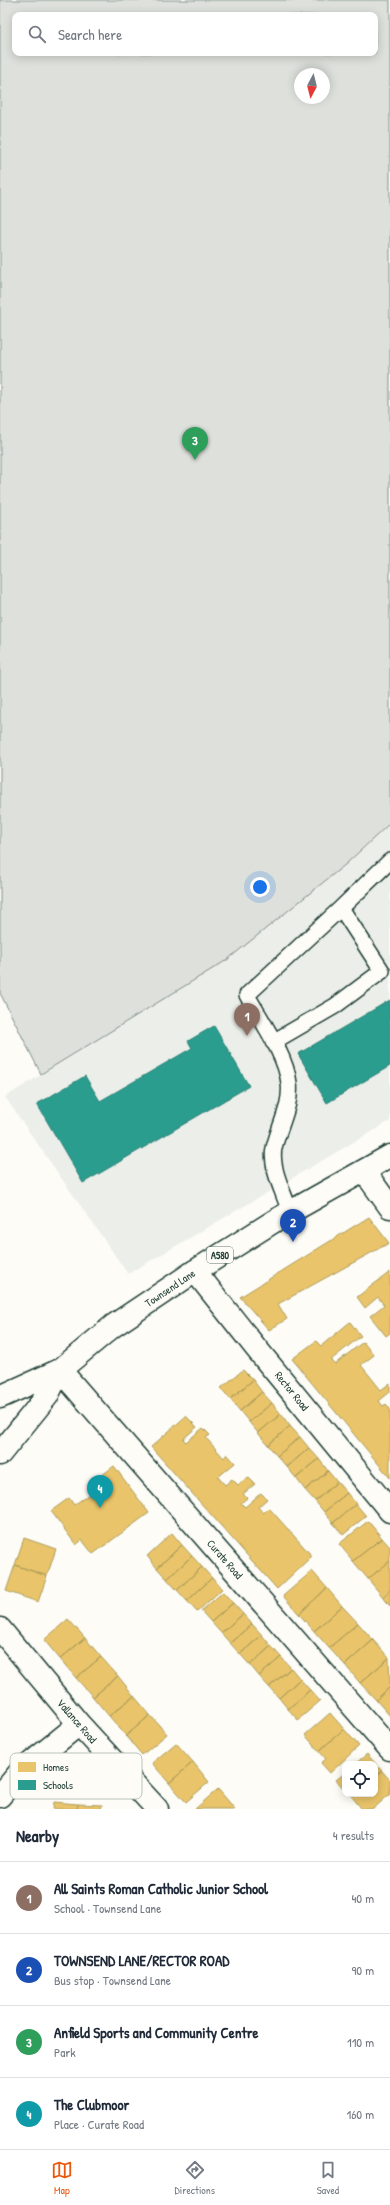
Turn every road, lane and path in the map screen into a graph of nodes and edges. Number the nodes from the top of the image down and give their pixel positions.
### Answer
1 (390, 862) edge
2 (341, 908) junction
3 (273, 1042) junction
4 (390, 1156) edge
5 (364, 1171) junction
6 (390, 1208) edge
7 (290, 1212) junction
8 (195, 1271) junction
9 (60, 1370) junction
10 (0, 1397) edge
11 (0, 1454) edge
12 (390, 1511) edge
13 (0, 1629) edge
14 (79, 1724) junction
15 (390, 1749) edge
16 (43, 1753) edge
17 (106, 1753) edge
18 (10, 1784) edge
19 (142, 1793) edge
20 (0, 1796) edge
21 (157, 1809) edge

1 - 2 lane
2 - 3 lane
2 - 3 lane
3 - 7 lane
4 - 5 street, Townsend Lane / A580
5 - 6 street
5 - 7 street, Townsend Lane / A580
7 - 8 street, Townsend Lane / A580
8 - 9 street, Townsend Lane / A580
8 - 12 street, Rector Road
9 - 10 street, Townsend Lane / A580
9 - 11 street, Townsend Lane / A580
9 - 15 street, Curate Road
13 - 14 street, Vallance Road
14 - 16 street
14 - 17 street, Vallance Road
18 - 20 street
19 - 21 street, Vallance Road

